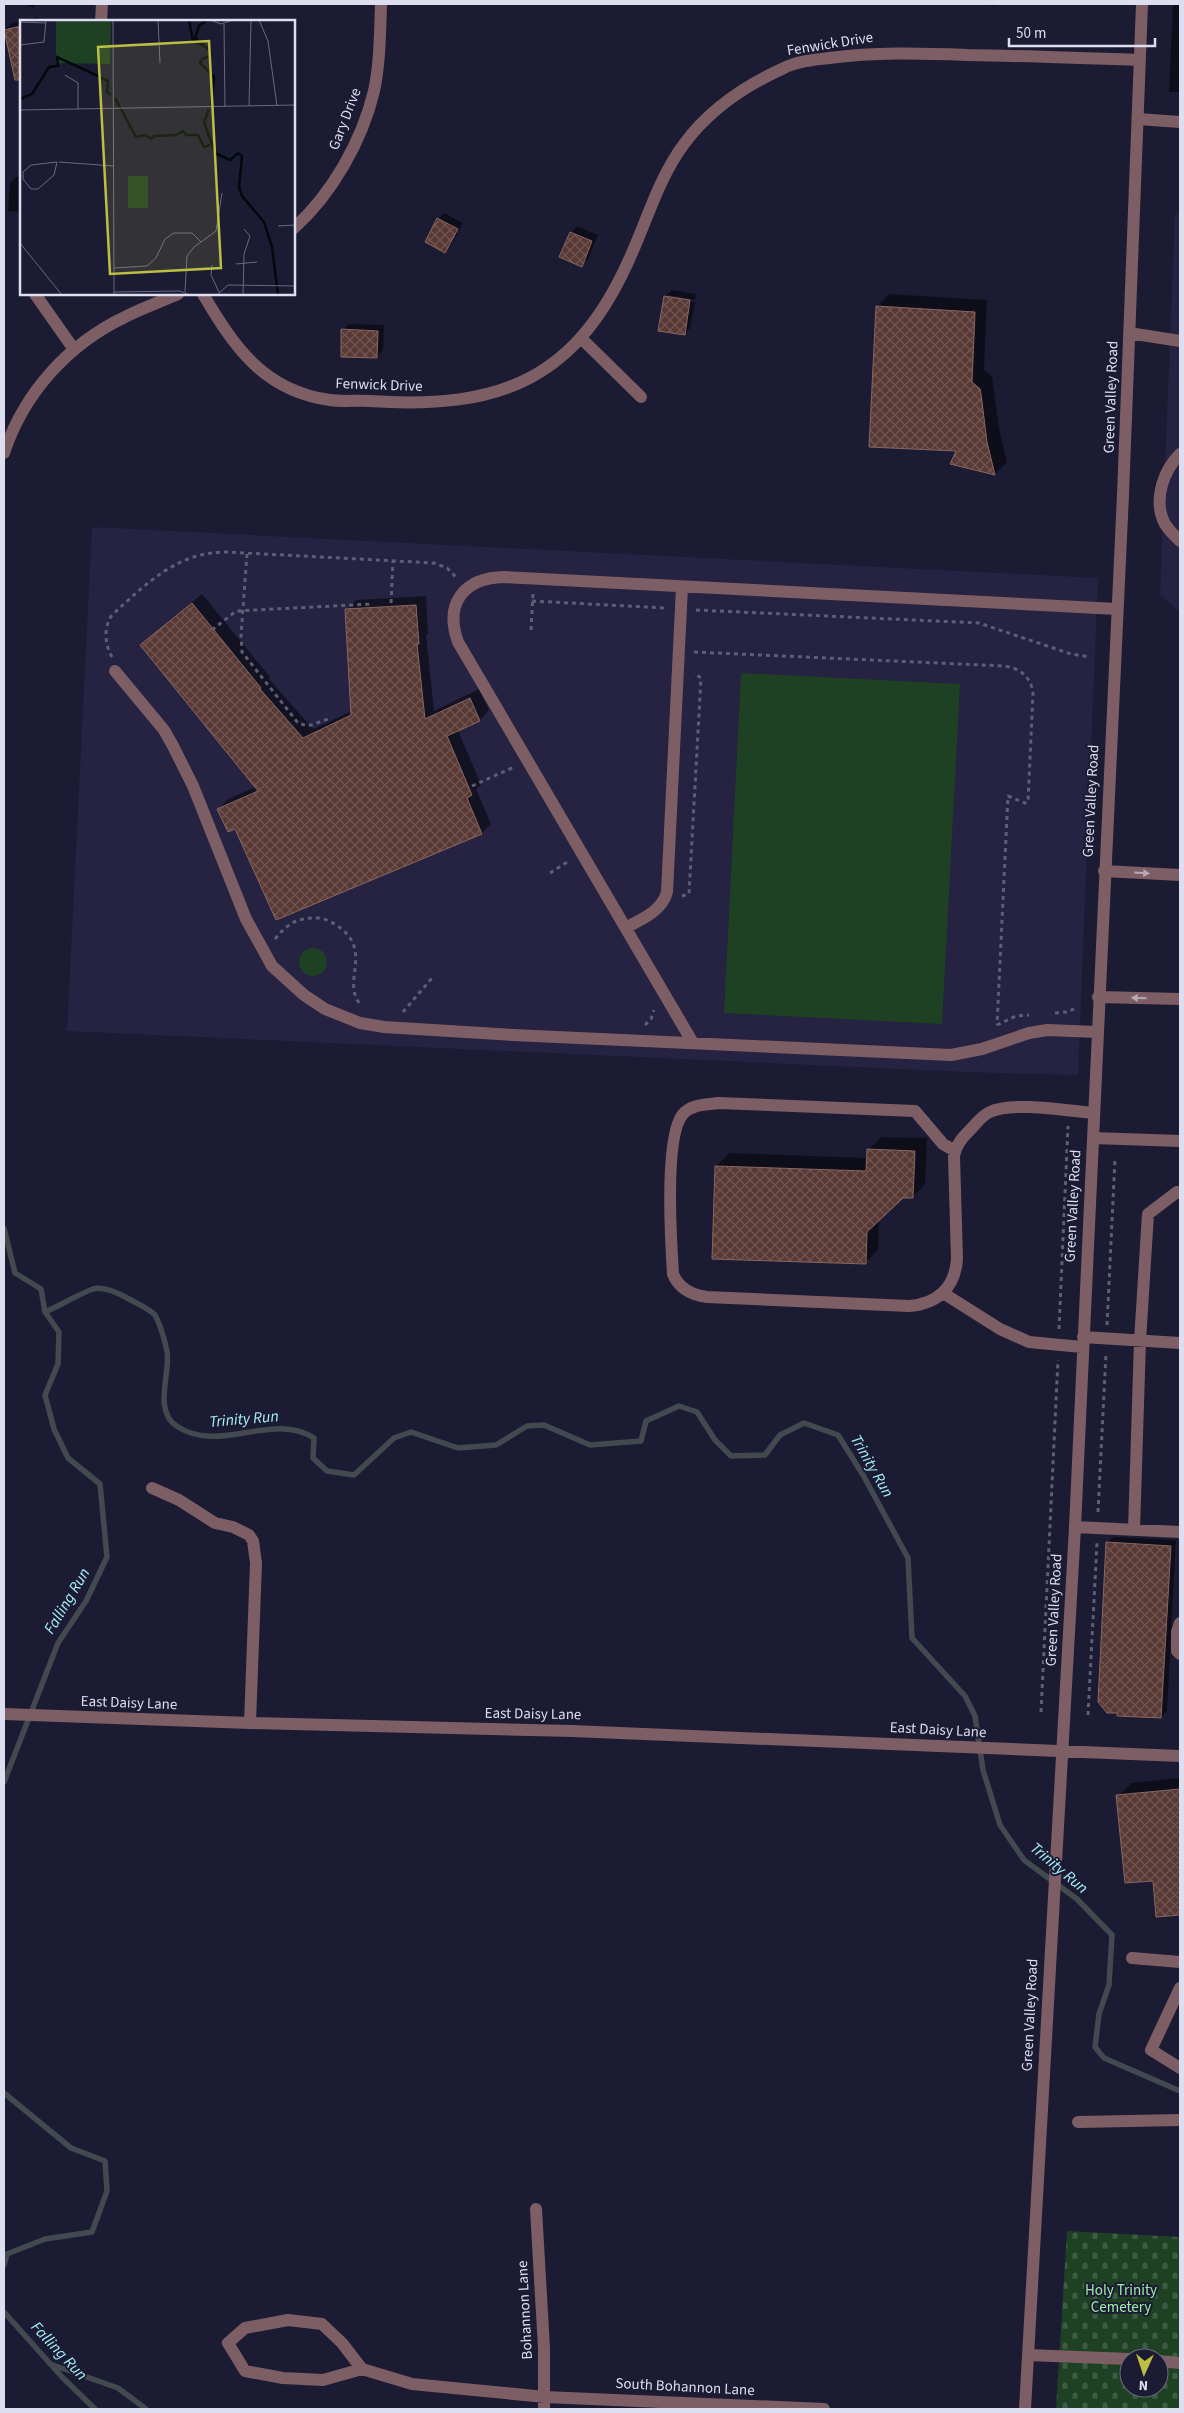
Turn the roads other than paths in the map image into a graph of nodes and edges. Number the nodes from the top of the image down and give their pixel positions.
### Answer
1 (102, 4) edge
2 (382, 4) edge
3 (1142, 4) edge
4 (101, 20) edge
5 (1140, 60) junction
6 (1138, 119) junction
7 (1180, 122) edge
8 (295, 227) edge
9 (36, 295) edge
10 (176, 295) edge
11 (204, 295) edge
12 (1129, 333) junction
13 (582, 339) junction
14 (1180, 341) edge
15 (73, 348) junction
16 (641, 397) dead end
17 (4, 453) edge
18 (1180, 454) edge
19 (1180, 541) edge
20 (682, 587) junction
21 (1117, 609) junction
22 (114, 665) road end
23 (1104, 871) junction
24 (1180, 875) edge
25 (627, 927) junction
26 (1098, 997) junction
27 (1180, 999) edge
28 (1097, 1032) junction
29 (693, 1043) junction
30 (1094, 1113) junction
31 (1093, 1138) junction
32 (1180, 1141) edge
33 (955, 1151) junction
34 (1180, 1194) edge
35 (943, 1293) junction
36 (1140, 1341) junction
37 (1083, 1342) junction
38 (1180, 1343) edge
39 (152, 1488) dead end
40 (1075, 1527) junction
41 (1134, 1530) junction
42 (1180, 1532) edge
43 (1180, 1623) edge
44 (1180, 1654) edge
45 (4, 1714) edge
46 (250, 1723) junction
47 (1062, 1752) junction
48 (1180, 1756) edge
49 (1132, 1958) dead end
50 (1180, 1962) edge
51 (1180, 1988) edge
52 (1180, 2068) edge
53 (1180, 2120) edge
54 (1078, 2122) dead end
55 (536, 2209) dead end
56 (1028, 2355) junction
57 (1119, 2359) edge
58 (362, 2369) junction
59 (544, 2403) edge
60 (824, 2409) edge
61 (1025, 2409) edge

1 - 4 street
2 - 8 street, Gary Drive
3 - 5 street, Green Valley Road
5 - 6 street, Green Valley Road
5 - 13 street, Fenwick Drive
6 - 7 street
6 - 12 street, Green Valley Road
9 - 15 street
10 - 15 street
11 - 13 street, Fenwick Drive
12 - 14 street
12 - 21 street, Green Valley Road
13 - 16 street
15 - 17 street
18 - 19 street
20 - 21 street
20 - 25 street
20 - 25 street
21 - 23 street, Green Valley Road
22 - 29 street
23 -> 24 street
23 - 26 street, Green Valley Road
25 - 29 street
27 -> 26 street
26 - 28 street, Green Valley Road
28 - 29 street
28 - 30 street, Green Valley Road
30 - 31 street, Green Valley Road
30 - 33 street
31 - 32 street
31 - 37 street, Green Valley Road
33 - 35 street
33 - 35 street
34 - 36 street
35 - 37 street
36 - 37 street
36 - 38 street
36 - 41 street
37 - 40 street, Green Valley Road
39 - 46 street
40 - 41 street
40 - 47 street, Green Valley Road
41 - 42 street
43 - 44 street
45 - 46 street, East Daisy Lane
46 - 47 street, East Daisy Lane
47 - 48 street, East Daisy Lane
47 - 56 street, Green Valley Road
49 - 50 street
51 - 52 street
53 - 54 street
55 - 59 street, Bohannon Lane
56 - 57 street
56 - 61 street, Green Valley Road
58 - 58 street
58 - 59 street, South Bohannon Lane
59 - 60 street, South Bohannon Lane

